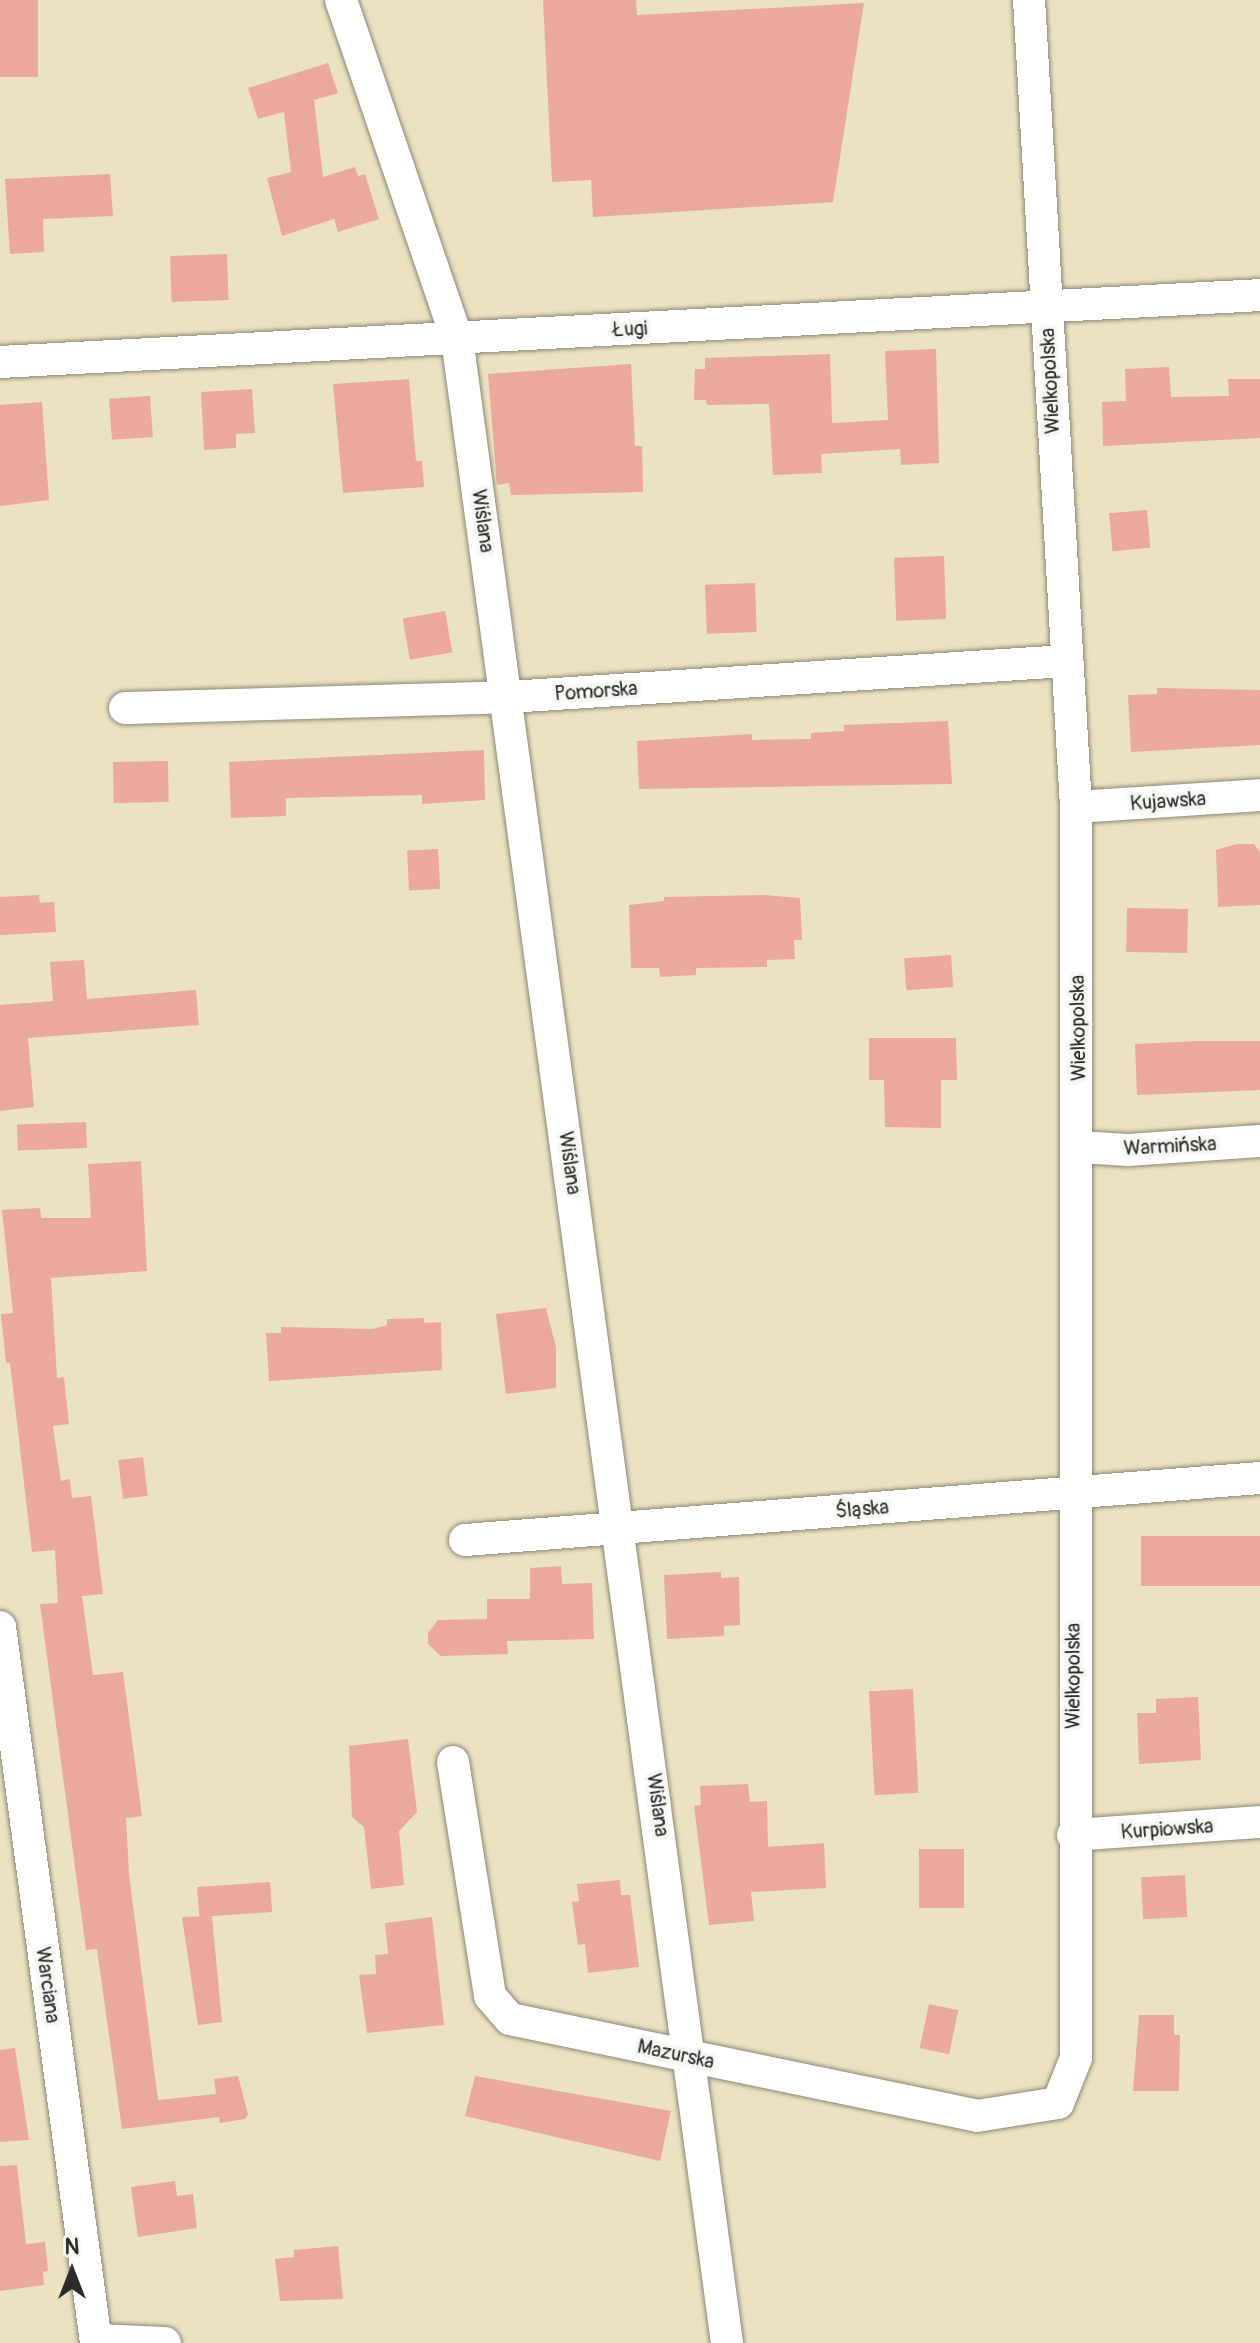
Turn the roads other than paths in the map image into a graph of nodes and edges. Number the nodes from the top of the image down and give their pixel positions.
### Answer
1 (341, 0) edge
2 (1029, 0) edge
3 (1260, 295) edge
4 (1046, 307) junction
5 (457, 338) junction
6 (0, 362) edge
7 (1066, 661) junction
8 (509, 697) junction
9 (125, 708) dead end
10 (1260, 795) edge
11 (1076, 807) junction
12 (1260, 1141) edge
13 (1079, 1147) junction
14 (1260, 1478) edge
15 (1073, 1490) junction
16 (621, 1529) junction
17 (465, 1540) dead end
18 (0, 1627) edge
19 (453, 1762) dead end
20 (10, 1785) edge
21 (1260, 1822) edge
22 (1073, 1835) junction
23 (692, 2057) junction
24 (1076, 2058) joint
25 (96, 2342) edge
26 (165, 2343) edge
27 (727, 2343) edge

1 - 5 street, Wiślana
2 - 4 street, Wielkopolska
3 - 4 street, Ługi
4 - 5 street, Ługi
4 - 7 street, Wielkopolska
5 - 6 street, Ługi
5 - 8 street, Wiślana
7 - 8 street, Pomorska
7 - 11 street, Wielkopolska
8 - 9 street, Pomorska
8 - 16 street, Wiślana
10 - 11 street, Kujawska
11 - 13 street, Wielkopolska
12 - 13 street, Warmińska
13 - 15 street, Wielkopolska
14 - 15 street, Śląska
15 - 16 street, Śląska
15 - 22 street, Wielkopolska
16 - 17 street, Śląska
16 - 23 street, Wiślana
18 - 20 street, Warciana
19 - 23 street, Mazurska
20 - 25 street, Warciana
21 - 22 street, Kurpiowska
22 - 24 street, Wielkopolska
23 - 24 street, Mazurska
23 - 27 street, Wiślana
25 - 26 street

